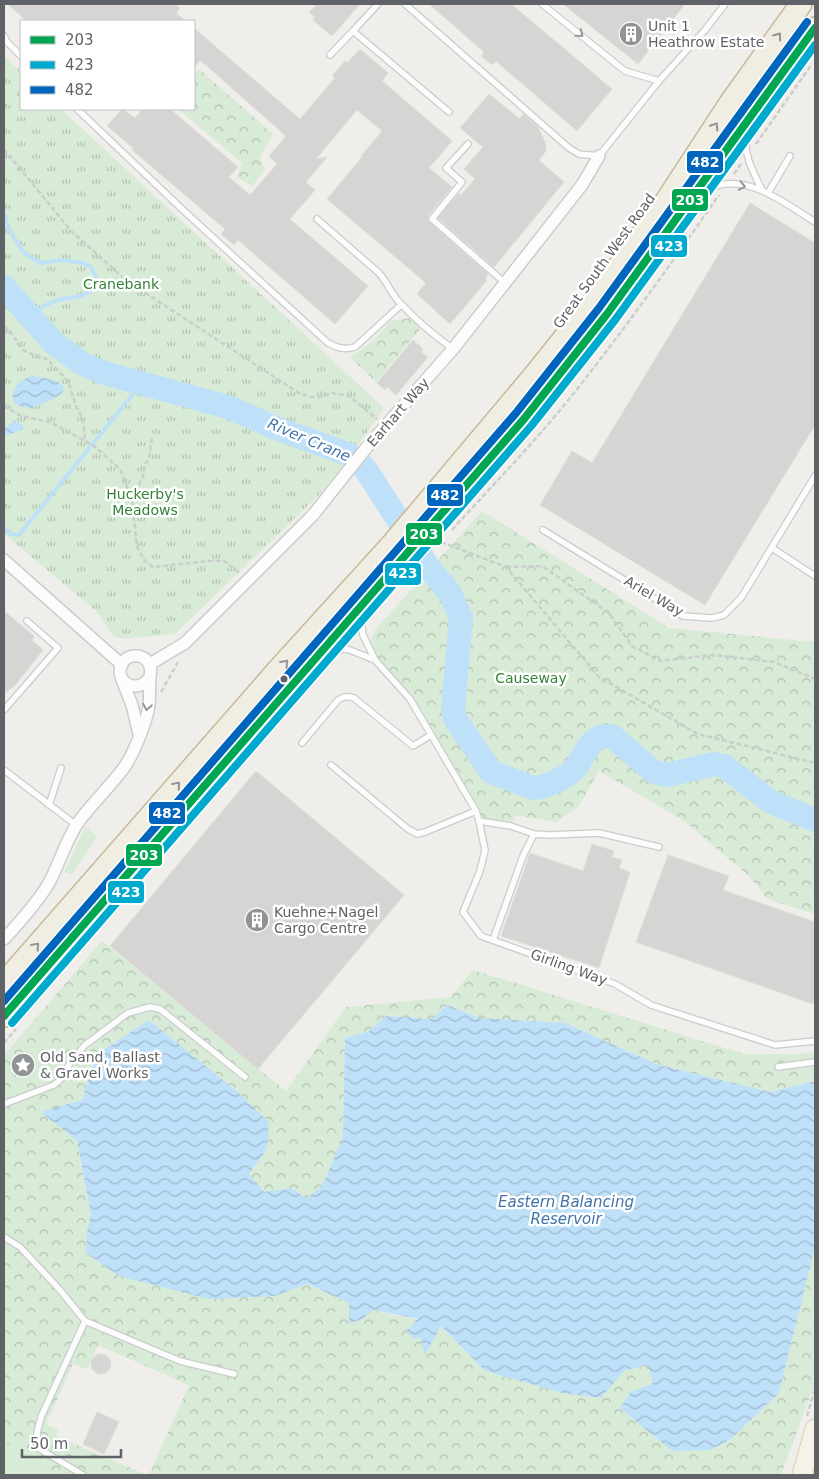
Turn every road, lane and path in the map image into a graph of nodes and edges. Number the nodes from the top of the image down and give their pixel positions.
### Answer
1 (378, 4) edge
2 (405, 4) edge
3 (542, 4) edge
4 (725, 4) edge
5 (801, 4) edge
6 (815, 28) edge
7 (353, 31) junction
8 (4, 36) edge
9 (20, 55) edge
10 (330, 55) dead end
11 (659, 81) junction
12 (77, 110) edge
13 (449, 112) dead end
14 (747, 121) junction
15 (468, 144) dead end
16 (4, 149) edge
17 (598, 156) junction
18 (790, 156) dead end
19 (765, 191) junction
20 (691, 199) junction
21 (317, 219) dead end
22 (815, 222) edge
23 (504, 283) junction
24 (401, 305) junction
25 (4, 326) edge
26 (453, 349) junction
27 (4, 406) edge
28 (387, 425) junction
29 (152, 438) dead end
30 (84, 441) junction
31 (815, 476) edge
32 (132, 500) junction
33 (430, 527) junction
34 (543, 530) dead end
35 (772, 548) junction
36 (397, 551) junction
37 (4, 560) edge
38 (506, 568) junction
39 (815, 576) edge
40 (247, 580) junction
41 (365, 603) junction
42 (27, 621) dead end
43 (184, 656) dead end
44 (315, 660) junction
45 (375, 660) junction
46 (121, 664) junction
47 (150, 664) junction
48 (150, 677) junction
49 (122, 678) junction
50 (815, 679) edge
51 (159, 695) dead end
52 (4, 710) edge
53 (139, 735) junction
54 (431, 735) junction
55 (302, 743) dead end
56 (815, 762) edge
57 (332, 765) dead end
58 (61, 768) dead end
59 (4, 770) edge
60 (50, 805) junction
61 (476, 811) junction
62 (479, 821) junction
63 (76, 826) junction
64 (534, 834) junction
65 (658, 847) dead end
66 (4, 939) edge
67 (493, 940) junction
68 (4, 983) edge
69 (4, 1016) edge
70 (815, 1041) edge
71 (815, 1062) edge
72 (778, 1067) dead end
73 (245, 1077) dead end
74 (4, 1104) edge
75 (4, 1237) edge
76 (85, 1321) junction
77 (234, 1374) dead end
78 (815, 1429) edge
79 (83, 1475) edge
80 (802, 1475) edge

1 - 7 lane
2 - 17 lane
3 -> 11 lane
4 - 11 lane, Earhart Way
33 -> 5 highway, Great South West Road
6 - 14 highway, Great South West Road
7 - 10 lane
7 - 13 lane
8 - 9 lane
11 - 17 lane, Earhart Way
12 - 24 lane
14 - 19 lane
14 - 20 highway, Great South West Road
15 - 23 lane
16 - 28 path
17 - 23 street, Earhart Way
18 - 19 lane
20 -> 19 lane
19 - 22 lane
20 - 33 highway, Great South West Road
21 - 24 lane
23 - 26 street, Earhart Way
24 - 26 lane
25 - 30 path
26 - 28 street, Earhart Way
27 - 30 path
28 - 40 street, Earhart Way
29 - 32 path
30 - 32 path
31 - 35 lane, Ariel Way
32 - 40 path
33 - 36 highway, Great South West Road
33 - 38 path
34 - 35 lane, Ariel Way
35 - 39 lane
36 - 41 highway, Great South West Road
68 -> 36 highway, Great South West Road
37 - 46 street
38 - 50 path
38 - 56 path
40 - 47 street, Earhart Way
41 - 44 highway, Great South West Road
41 - 45 lane, Girling Way
42 - 52 lane
43 - 51 path
44 - 45 lane, Girling Way
44 - 69 highway, Great South West Road
45 - 54 lane, Girling Way
46 - 47 street
46 - 49 street
47 - 48 street
48 - 49 street
48 -> 53 street
49 - 53 street
53 - 63 street
54 - 55 lane
54 - 61 lane, Girling Way
57 - 61 lane
58 - 60 lane
59 - 60 lane
60 - 63 lane
61 - 62 lane, Girling Way
62 - 64 lane
62 - 67 lane, Girling Way
63 - 66 street
64 - 65 lane
64 - 67 lane
67 - 70 lane, Girling Way
71 - 72 lane
73 - 74 lane
75 - 76 lane
76 - 77 lane
76 - 79 lane
78 - 80 main road

